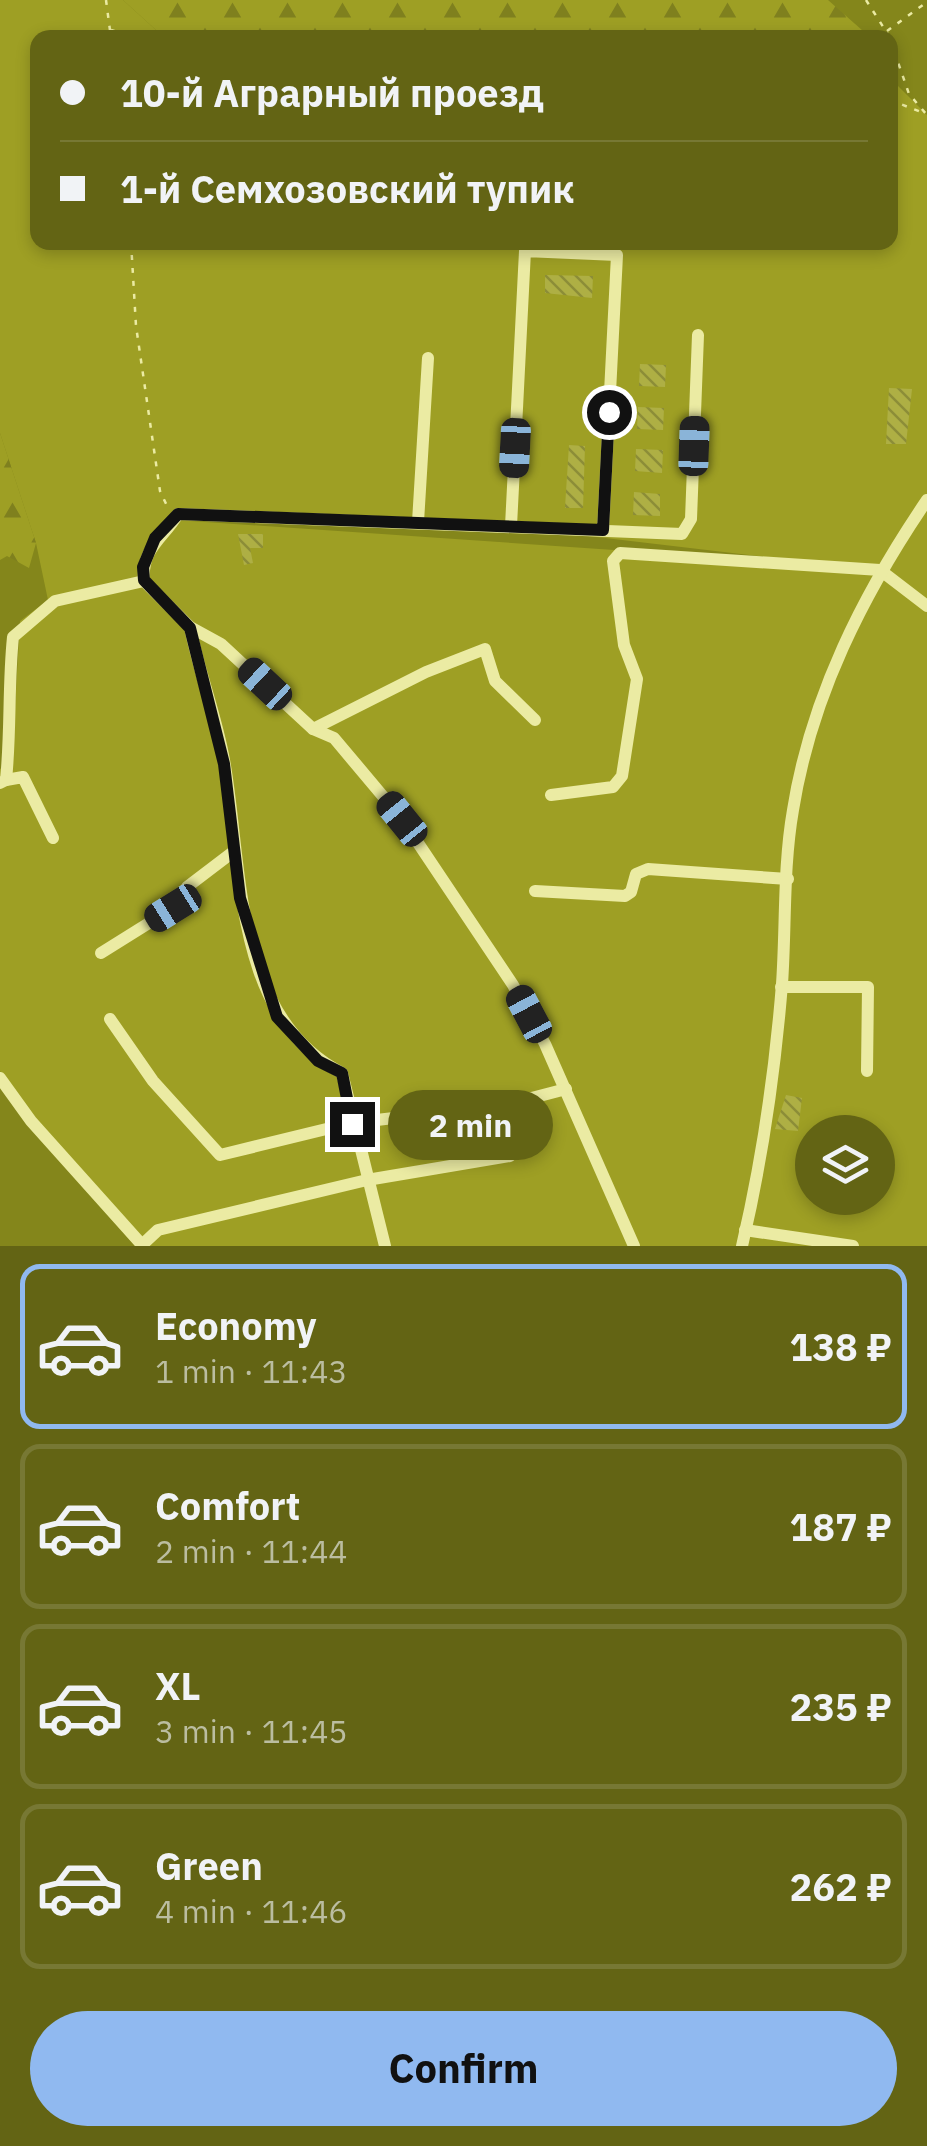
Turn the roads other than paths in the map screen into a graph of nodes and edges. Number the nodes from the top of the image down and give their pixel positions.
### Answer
1 (698, 335) dead end
2 (428, 358) dead end
3 (927, 500) edge
4 (418, 522) junction
5 (512, 526) junction
6 (603, 530) junction
7 (880, 570) junction
8 (144, 580) junction
9 (927, 606) edge
10 (190, 628) junction
11 (535, 720) dead end
12 (312, 729) junction
13 (3, 782) edge
14 (551, 795) dead end
15 (53, 838) dead end
16 (234, 852) junction
17 (788, 879) junction
18 (535, 891) dead end
19 (101, 953) dead end
20 (782, 987) junction
21 (110, 1019) dead end
22 (867, 1071) dead end
23 (0, 1078) edge
24 (566, 1089) junction
25 (352, 1124) junction
26 (510, 1156) dead end
27 (367, 1180) junction
28 (746, 1230) junction
29 (142, 1246) edge
30 (385, 1246) edge
31 (634, 1246) edge
32 (742, 1246) edge
33 (853, 1246) edge

1 - 6 street
2 - 4 street
3 - 7 street
4 - 5 street
4 - 8 street
5 - 6 street
5 - 6 street
7 - 9 street
7 - 14 street
7 - 17 street
8 - 10 street
8 - 13 street
10 - 12 street
10 - 16 street
11 - 12 street
12 - 24 street
13 - 15 street
16 - 19 street
16 - 25 street
17 - 18 street
17 - 20 street
20 - 22 street
20 - 28 street
21 - 25 street
23 - 29 street
24 - 25 street
24 - 31 street
25 - 27 street
26 - 27 street
27 - 29 street
27 - 30 street
28 - 32 street
28 - 33 street

